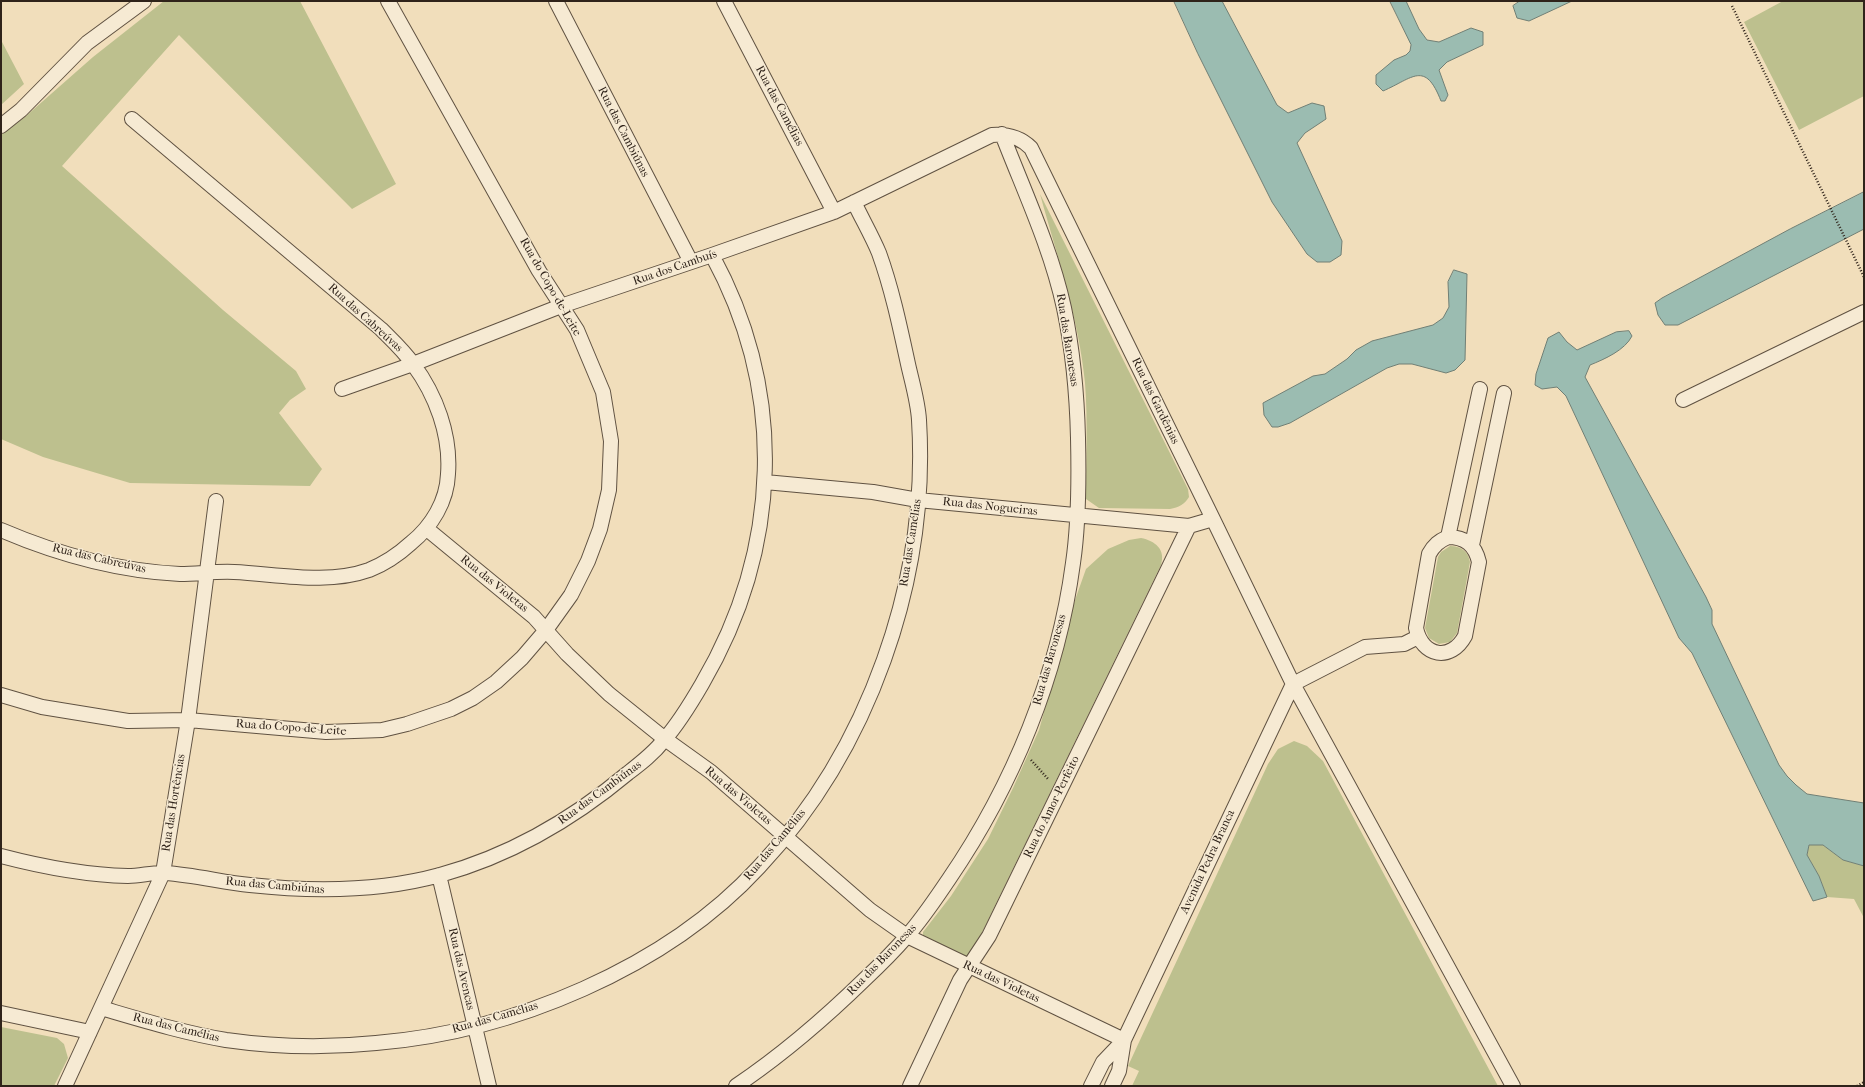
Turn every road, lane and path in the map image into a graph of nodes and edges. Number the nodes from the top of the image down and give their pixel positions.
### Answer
1 (144, 1) edge
2 (388, 1) edge
3 (556, 1) edge
4 (724, 1) edge
5 (1732, 6) dead end
6 (132, 119) dead end
7 (1, 126) edge
8 (1002, 134) junction
9 (854, 202) junction
10 (834, 212) junction
11 (712, 255) junction
12 (691, 262) junction
13 (1864, 277) edge
14 (561, 306) junction
15 (1864, 312) edge
16 (414, 364) junction
17 (342, 389) dead end
18 (1480, 389) dead end
19 (1504, 393) dead end
20 (1683, 400) dead end
21 (765, 482) junction
22 (918, 500) junction
23 (216, 501) dead end
24 (1077, 516) junction
25 (1213, 519) junction
26 (1189, 526) junction
27 (427, 529) junction
28 (1, 530) edge
29 (1448, 537) junction
30 (1472, 545) junction
31 (208, 573) junction
32 (546, 630) junction
33 (1418, 637) junction
34 (1293, 684) junction
35 (1, 695) edge
36 (188, 720) junction
37 (665, 739) junction
38 (1021, 750) junction
39 (1060, 791) junction
40 (786, 836) junction
41 (1, 856) edge
42 (163, 873) junction
43 (439, 875) junction
44 (907, 936) junction
45 (968, 966) junction
46 (101, 1008) junction
47 (1, 1013) edge
48 (475, 1026) junction
49 (90, 1032) junction
50 (1124, 1040) junction
51 (1864, 1082) edge
52 (65, 1086) edge
53 (489, 1086) edge
54 (736, 1086) edge
55 (910, 1086) edge
56 (1091, 1086) edge
57 (1112, 1086) edge
58 (1513, 1086) edge
59 (1856, 1086) edge

1 - 7 street
2 - 14 street, Rua do Copo-de-Leite
3 - 12 street, Rua das Cambiúnas
4 - 10 street, Rua das Camélias
5 - 13 path
6 - 16 street, Rua das Cabreúvas
8 - 9 street, Rua dos Cambuís
8 - 24 street, Rua das Baronesas
8 - 25 street, Rua das Gardênias
9 - 10 street, Rua dos Cambuís
9 - 22 street, Rua das Camélias
10 - 11 street, Rua dos Cambuís
11 - 12 street, Rua dos Cambuís
11 - 21 street, Rua das Cambiúnas
12 - 14 street, Rua dos Cambuís
14 - 16 street, Rua dos Cambuís
14 - 32 street, Rua do Copo-de-Leite
15 - 20 street
16 - 17 street, Rua dos Cambuís
16 - 27 street, Rua das Cabreúvas
18 - 29 street
19 - 30 street
21 - 22 street, Rua das Nogueiras
21 - 37 street, Rua das Cambiúnas
22 - 24 street, Rua das Nogueiras
22 - 40 street, Rua das Camélias
23 - 31 street, Rua das Hortências
24 - 26 street, Rua das Nogueiras
24 - 38 street, Rua das Baronesas
25 - 26 street, Rua das Nogueiras
25 - 34 street, Rua das Gardênias
26 - 39 street, Rua do Amor-Perfeito
27 - 31 street, Rua das Cabreúvas
27 - 32 street, Rua das Violetas
28 - 31 street, Rua das Cabreúvas
29 - 30 street
29 - 33 street
30 - 33 street
31 - 36 street, Rua das Hortências
32 - 36 street, Rua do Copo-de-Leite
32 - 37 street, Rua das Violetas
33 - 34 street
34 - 50 street, Avenida Pedra Branca
34 - 58 street, Rua das Gardênias
35 - 36 street, Rua do Copo-de-Leite
36 - 42 street, Rua das Hortências
37 - 40 street, Rua das Violetas
37 - 43 street, Rua das Cambiúnas
38 - 39 path
38 - 44 street, Rua das Baronesas
39 - 45 street, Rua do Amor-Perfeito
40 - 44 street, Rua das Violetas
40 - 48 street, Rua das Camélias
41 - 42 street, Rua das Cambiúnas
42 - 43 street, Rua das Cambiúnas
42 - 46 street, Rua das Hortências
43 - 48 street, Rua das Avencas
44 - 45 street, Rua das Violetas
44 - 54 street, Rua das Baronesas
45 - 50 street, Rua das Violetas
45 - 55 street, Rua do Amor-Perfeito
46 - 48 street, Rua das Camélias
46 - 49 street, Rua das Hortências
47 - 49 street
48 - 53 street, Rua das Avencas
49 - 52 street, Rua das Hortências
50 - 56 street, Avenida Pedra Branca
50 - 57 street, Avenida Pedra Branca
51 - 59 path

